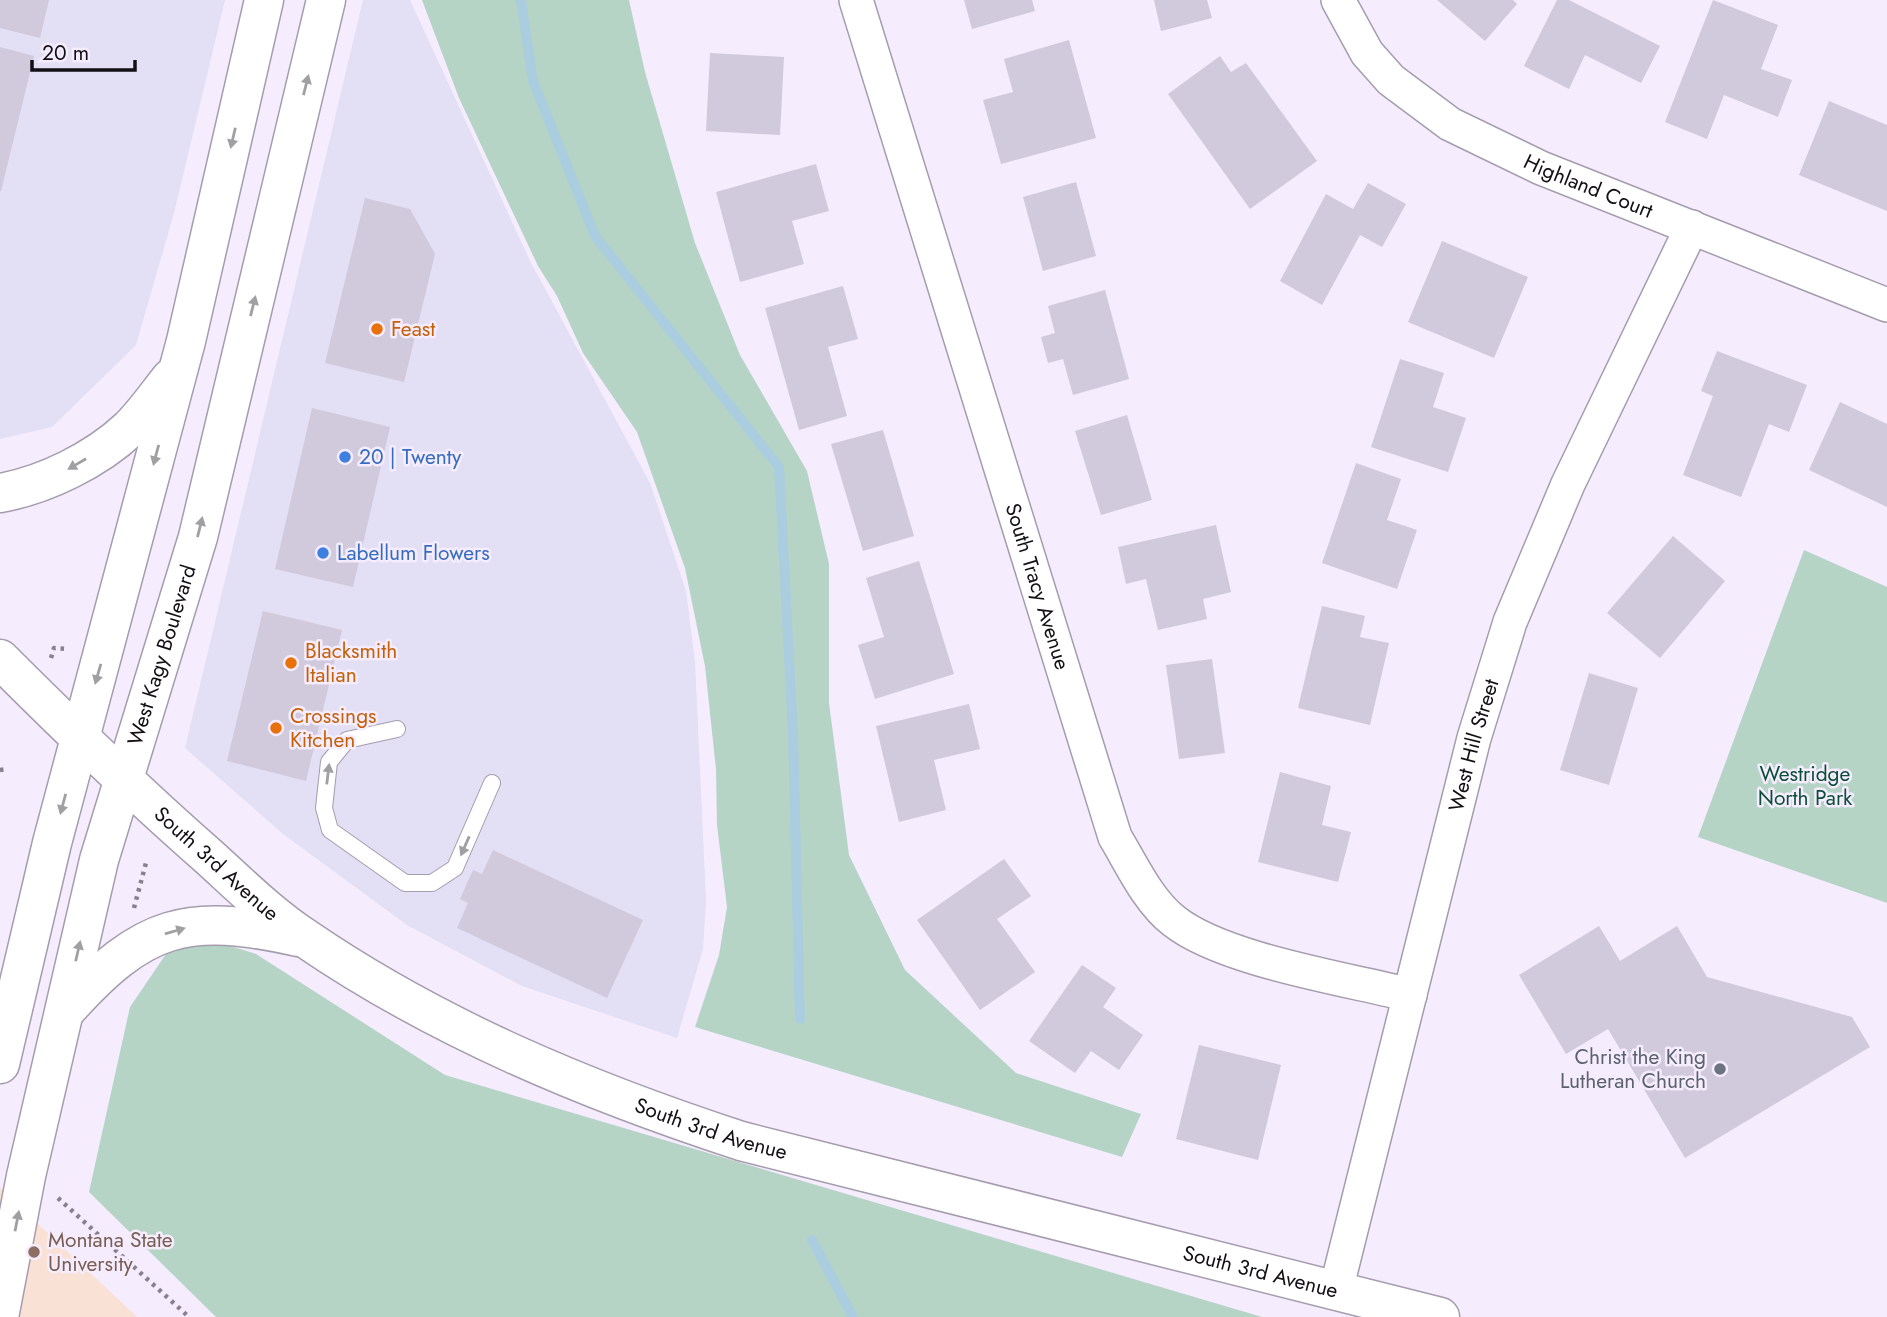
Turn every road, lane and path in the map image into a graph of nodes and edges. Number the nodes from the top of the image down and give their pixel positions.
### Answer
1 (264, 0) edge
2 (326, 0) edge
3 (856, 0) edge
4 (1338, 0) edge
5 (1692, 227) junction
6 (1887, 305) edge
7 (179, 368) junction
8 (0, 493) edge
9 (73, 652) dead end
10 (0, 659) edge
11 (50, 659) dead end
12 (397, 729) dead end
13 (80, 738) junction
14 (7, 769) dead end
15 (0, 770) edge
16 (124, 780) junction
17 (492, 783) dead end
18 (147, 859) dead end
19 (130, 921) dead end
20 (304, 938) junction
21 (1410, 995) junction
22 (63, 1013) junction
23 (0, 1064) edge
24 (26, 1176) junction
25 (1336, 1290) junction
26 (0, 1312) edge
27 (189, 1317) edge
28 (1440, 1317) edge

1 -> 7 main road
16 -> 2 main road, West Kagy Boulevard
3 - 21 street, South Tracy Avenue
4 - 5 street, Highland Court
5 - 6 street, Highland Court
5 - 21 street, West Hill Street
7 -> 8 main road
7 -> 13 main road
9 - 11 path
10 - 13 main road, South 3rd Avenue
17 -> 12 lane
13 - 16 main road, South 3rd Avenue
13 -> 23 main road
14 - 15 path
16 - 20 main road, South 3rd Avenue
22 -> 16 main road, West Kagy Boulevard
18 - 19 path
22 -> 20 main road
20 - 25 main road, South 3rd Avenue
21 - 25 street, West Hill Street
22 - 24 main road, West Kagy Boulevard
26 -> 24 main road, West Kagy Boulevard
24 - 27 path
25 - 28 main road, South 3rd Avenue

